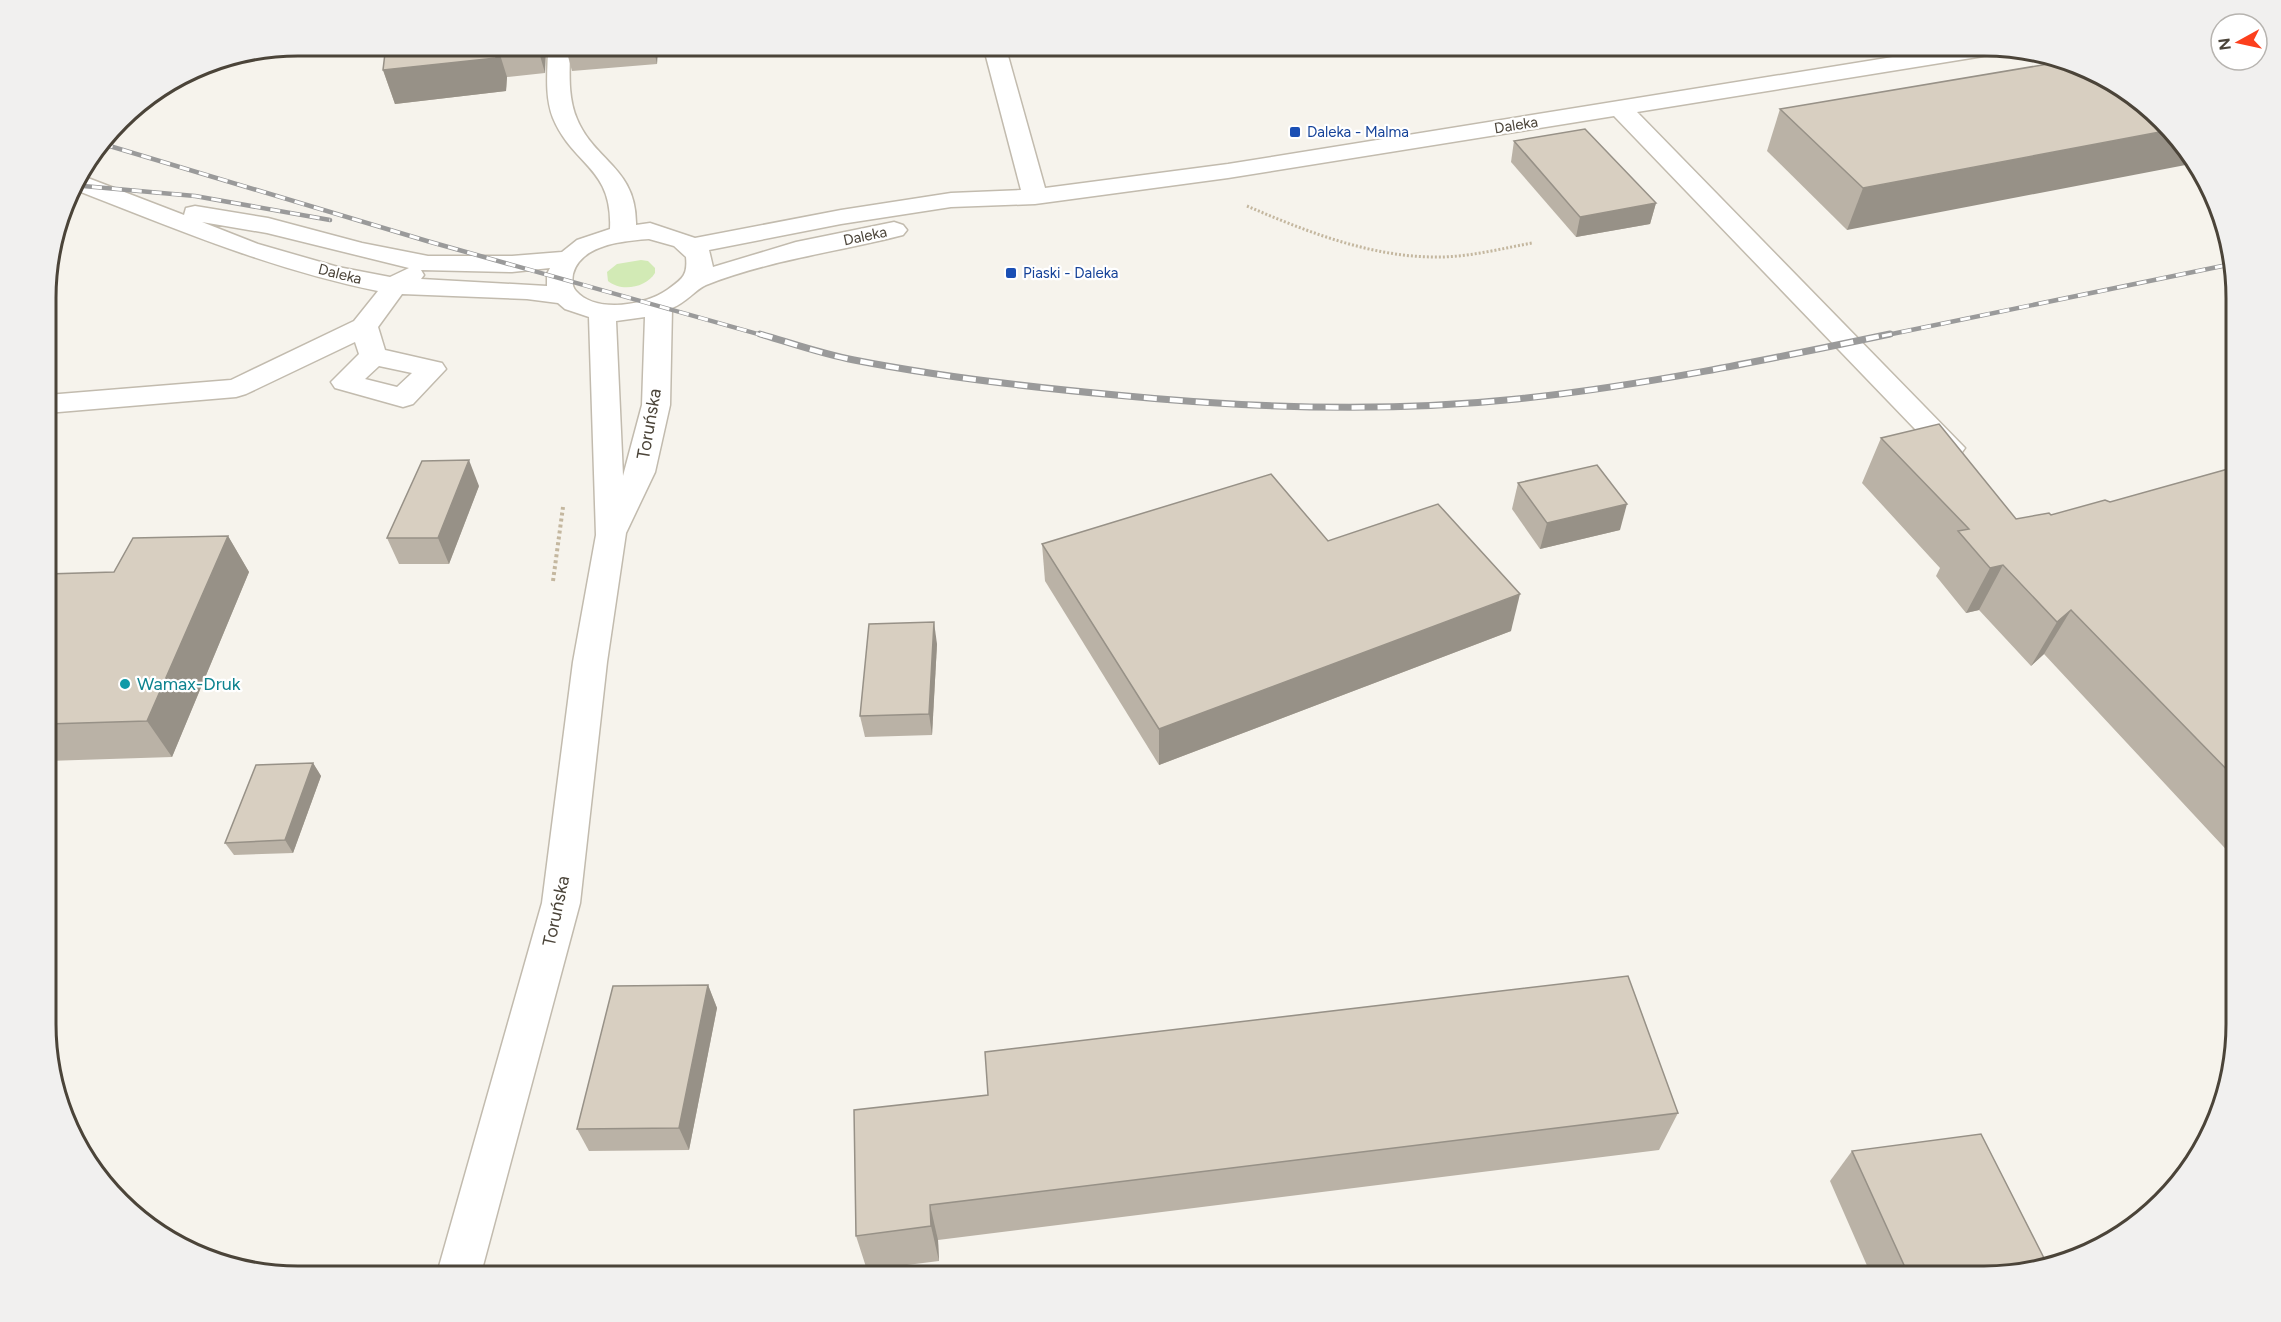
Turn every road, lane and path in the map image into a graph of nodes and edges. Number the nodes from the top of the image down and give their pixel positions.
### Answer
1 (559, 56) edge
2 (997, 56) edge
3 (1941, 56) edge
4 (1620, 108) junction
5 (1208, 173) junction
6 (84, 184) edge
7 (1035, 196) junction
8 (128, 200) junction
9 (623, 233) junction
10 (1532, 243) dead end
11 (693, 246) junction
12 (568, 259) junction
13 (428, 264) junction
14 (696, 280) junction
15 (395, 286) junction
16 (563, 296) junction
17 (659, 305) junction
18 (602, 313) junction
19 (364, 327) junction
20 (373, 356) dead end
21 (56, 403) edge
22 (1950, 448) edge
23 (611, 535) junction
24 (461, 1266) edge

1 - 9 street
2 - 7 street
3 - 4 street, Daleka
4 - 5 street, Daleka
4 - 22 street
5 - 7 street, Daleka
5 - 10 path
6 - 8 street, Daleka
7 - 11 street, Daleka
7 - 14 street, Daleka
8 - 13 street, Daleka
8 - 15 street, Daleka
9 - 11 street
9 - 12 street
11 - 14 street
12 - 13 street, Daleka
12 - 16 street
13 - 15 street
14 - 17 street
15 - 16 street, Daleka
15 - 19 street
16 - 18 street
17 - 18 street
17 - 23 street, Toruńska
18 - 23 street, Toruńska
19 - 20 street
19 - 21 street
23 - 24 street, Toruńska

